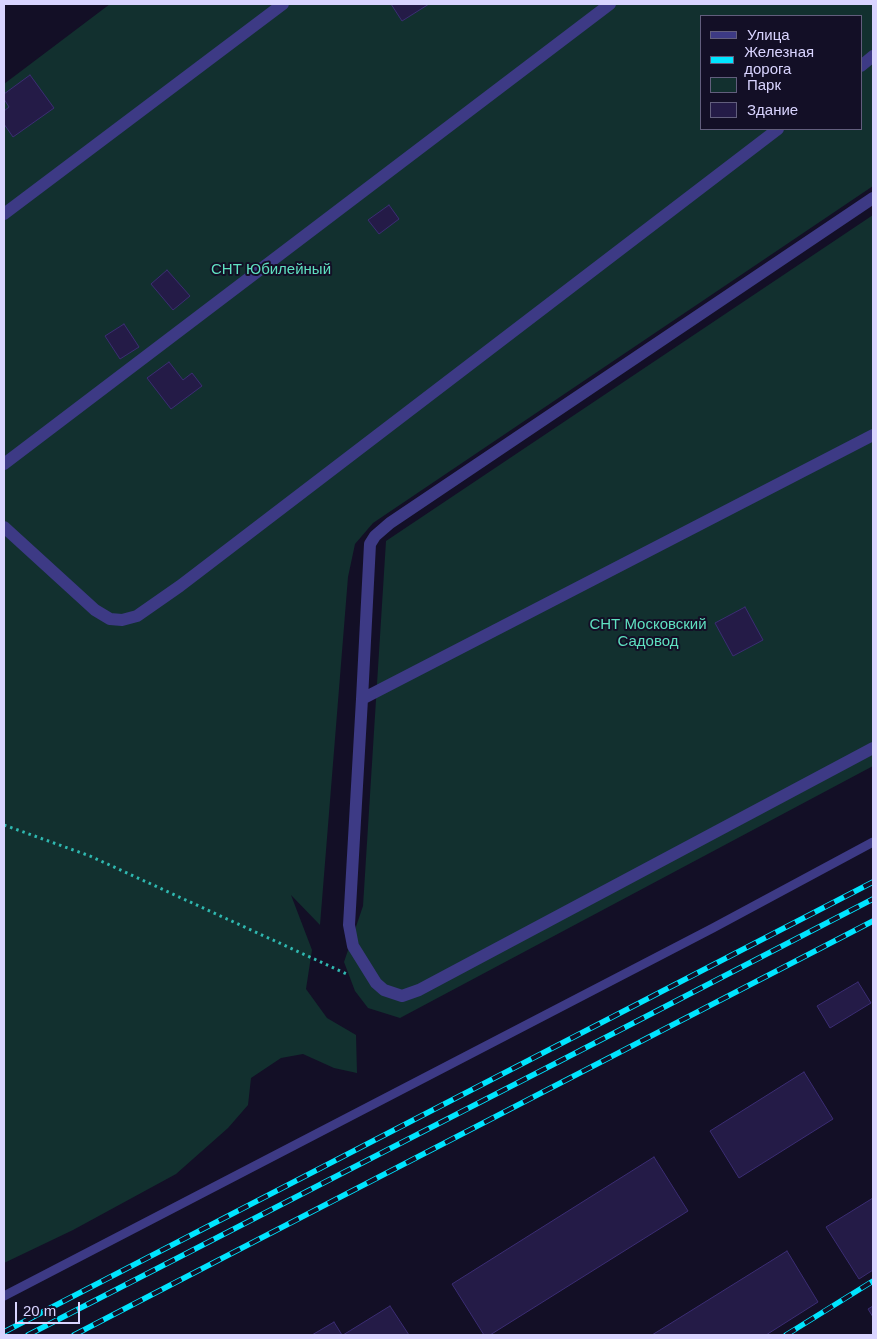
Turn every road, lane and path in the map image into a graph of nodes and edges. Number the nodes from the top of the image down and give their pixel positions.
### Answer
1 (283, 4) edge
2 (610, 4) edge
3 (873, 56) edge
4 (862, 65) edge
5 (777, 130) edge
6 (873, 198) edge
7 (4, 214) edge
8 (873, 435) edge
9 (4, 464) edge
10 (4, 527) edge
11 (362, 699) junction
12 (873, 748) edge
13 (4, 825) edge
14 (873, 842) edge
15 (357, 978) dead end
16 (4, 1296) edge

1 - 7 street
2 - 9 street
3 - 4 street
5 - 10 street
6 - 11 street
8 - 11 street
11 - 12 street
13 - 15 path
14 - 16 lane

